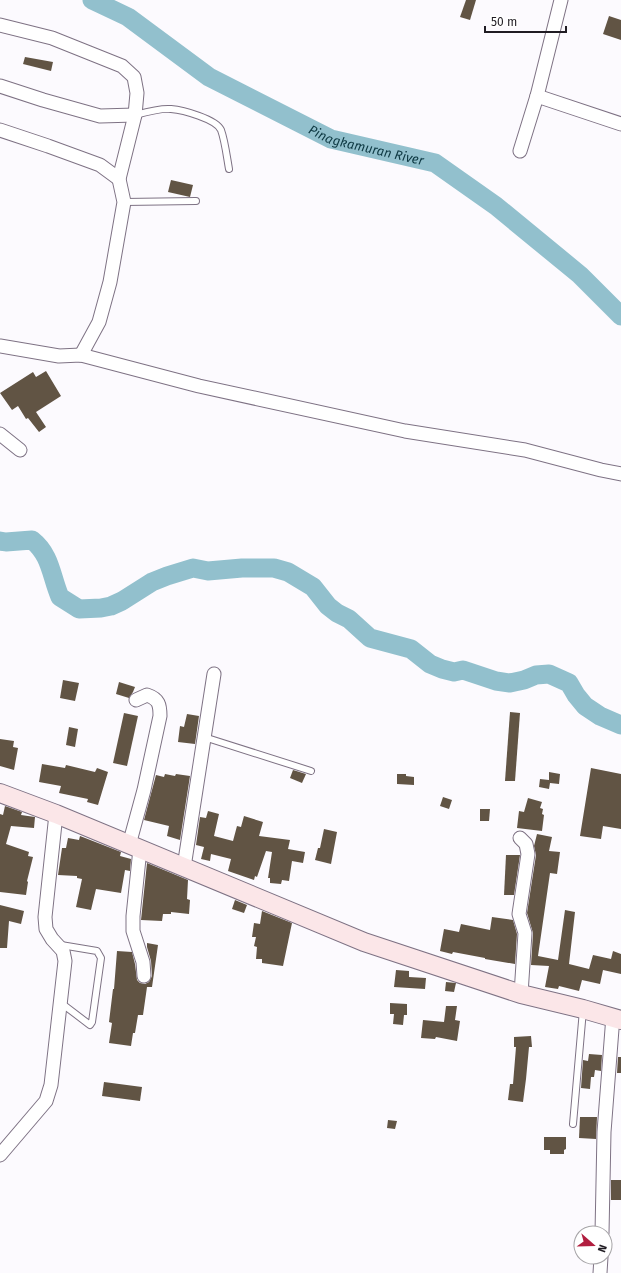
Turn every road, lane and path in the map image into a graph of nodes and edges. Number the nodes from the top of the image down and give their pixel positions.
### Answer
1 (561, 0) edge
2 (0, 25) edge
3 (0, 86) edge
4 (537, 96) junction
5 (135, 115) junction
6 (621, 124) edge
7 (0, 130) edge
8 (520, 151) dead end
9 (229, 169) dead end
10 (119, 179) junction
11 (196, 201) dead end
12 (124, 202) junction
13 (0, 346) edge
14 (81, 355) junction
15 (0, 434) edge
16 (20, 450) dead end
17 (621, 474) edge
18 (214, 674) dead end
19 (136, 700) dead end
20 (204, 737) junction
21 (311, 771) dead end
22 (0, 793) edge
23 (56, 814) junction
24 (520, 838) dead end
25 (135, 847) junction
26 (184, 867) junction
27 (57, 945) junction
28 (144, 976) dead end
29 (521, 994) junction
30 (61, 1003) junction
31 (583, 1009) junction
32 (617, 1018) edge
33 (573, 1124) dead end
34 (0, 1155) edge
35 (602, 1225) edge

1 - 4 street
2 - 5 street
3 - 5 street
4 - 6 street
4 - 8 street
5 - 9 lane
5 - 10 street
7 - 10 street
10 - 12 street
11 - 12 lane
12 - 14 street
13 - 14 street
14 - 17 street
15 - 16 street
18 - 20 street
19 - 25 street
20 - 21 lane
20 - 26 street
22 - 23 street
23 - 25 street
23 - 27 street
24 - 29 street
25 - 26 street
25 - 28 street
26 - 29 street
27 - 30 street
27 - 30 lane
29 - 31 street
30 - 34 street
31 - 32 street
31 - 33 lane
32 - 35 street

